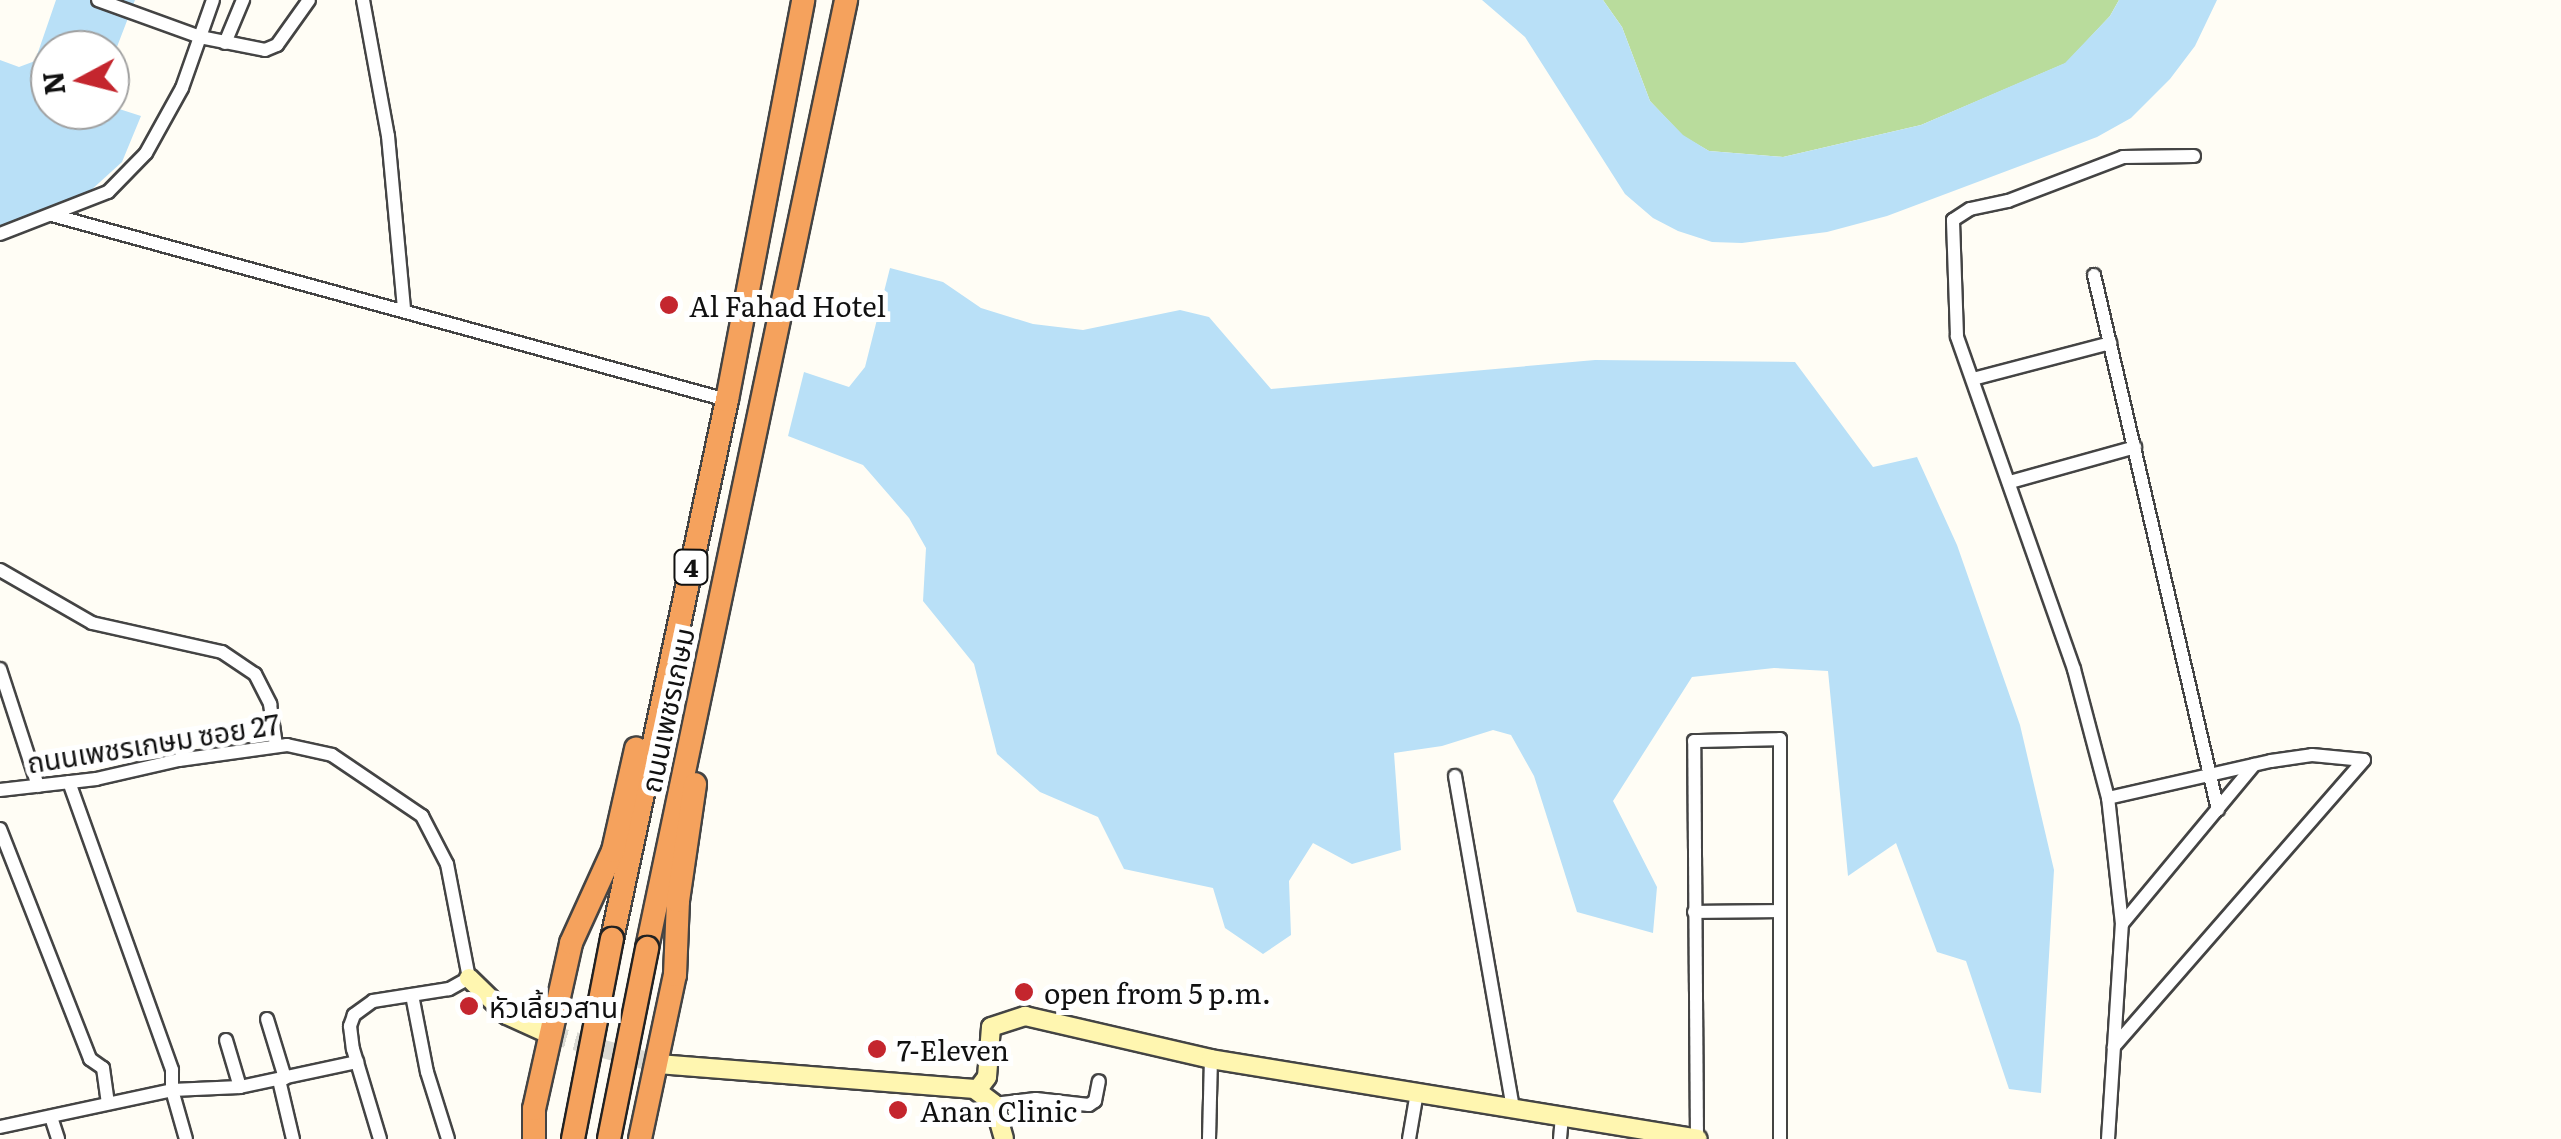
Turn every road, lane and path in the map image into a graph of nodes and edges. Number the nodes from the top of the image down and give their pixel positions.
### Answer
1 (98, 0) edge
2 (212, 0) edge
3 (243, 0) edge
4 (309, 0) edge
5 (363, 0) edge
6 (803, 0) edge
7 (846, 0) edge
8 (200, 37) junction
9 (226, 44) junction
10 (2194, 156) dead end
11 (52, 215) junction
12 (0, 234) edge
13 (2094, 275) dead end
14 (404, 310) junction
15 (2110, 342) junction
16 (1974, 379) junction
17 (728, 400) junction
18 (2135, 447) junction
19 (2010, 482) junction
20 (0, 570) edge
21 (0, 669) edge
22 (663, 696) junction
23 (698, 703) junction
24 (276, 745) junction
25 (2254, 765) junction
26 (2211, 774) junction
27 (1455, 776) dead end
28 (69, 782) junction
29 (38, 786) junction
30 (0, 790) edge
31 (2108, 798) junction
32 (2218, 810) junction
33 (0, 829) edge
34 (1694, 912) junction
35 (1780, 912) junction
36 (2122, 924) junction
37 (469, 978) junction
38 (412, 995) junction
39 (267, 1019) dead end
40 (549, 1034) junction
41 (226, 1040) dead end
42 (2114, 1047) junction
43 (1211, 1059) junction
44 (357, 1062) junction
45 (658, 1064) junction
46 (282, 1079) junction
47 (1098, 1081) dead end
48 (240, 1086) junction
49 (172, 1090) junction
50 (977, 1091) dead end
51 (1417, 1092) junction
52 (108, 1103) junction
53 (994, 1104) junction
54 (1512, 1108) junction
55 (1562, 1116) junction
56 (51, 1117) junction
57 (0, 1127) edge
58 (58, 1139) edge
59 (186, 1139) edge
60 (293, 1139) edge
61 (380, 1139) edge
62 (448, 1139) edge
63 (534, 1139) edge
64 (573, 1139) edge
65 (609, 1139) edge
66 (640, 1139) edge
67 (1004, 1139) edge
68 (1209, 1139) edge
69 (1409, 1139) edge
70 (1560, 1139) edge
71 (1697, 1139) edge
72 (1780, 1139) edge
73 (2108, 1139) edge

1 - 8 street
2 - 8 street
3 - 9 street
4 - 9 street
5 - 14 street
6 - 17 highway, ถนนเพชรเกษม / 4
7 - 23 highway, ถนนเพชรเกษม / 4
8 - 9 street
8 - 11 street
10 - 16 street
11 - 12 street
11 - 14 street
13 - 15 street
14 - 17 street
15 - 16 street
15 - 18 street
16 - 19 street
17 - 22 highway, ถนนเพชรเกษม / 4
18 - 19 street
18 - 26 street
19 - 31 street
20 - 24 street
21 - 29 street
22 - 23 highway
22 - 40 highway
22 - 64 highway, ถนนเพชรเกษม / 4, bridge
23 - 45 highway
23 - 65 highway, ถนนเพชรเกษม / 4, bridge
24 - 28 street, ถนนเพชรเกษม ซอย 27
24 - 37 street, ถนนเพชรเกษม ซอย 27
25 - 26 street
25 - 32 street
25 - 42 street
26 - 31 street
26 - 32 street
27 - 54 street
28 - 29 street, ถนนเพชรเกษม ซอย 27
28 - 49 street
29 - 30 street, ถนนเพชรเกษม ซอย 27
31 - 36 street
32 - 36 street
33 - 52 street
34 - 35 street
34 - 35 street
34 - 71 street
35 - 72 street
36 - 42 street
37 - 38 street
37 - 40 street
38 - 44 street
38 - 62 street
39 - 46 street
40 - 63 highway
41 - 48 street
42 - 73 street
43 - 45 street
43 - 51 street
43 - 68 street
44 - 46 street
44 - 61 street
45 - 66 highway
46 - 48 street
46 - 60 street
47 - 53 street
48 - 49 street
49 - 52 street
49 - 59 street
50 - 53 street
51 - 54 street
51 - 69 street
52 - 56 street
53 - 67 street
54 - 55 street
55 - 70 street
55 - 71 street
56 - 57 street
56 - 58 street

